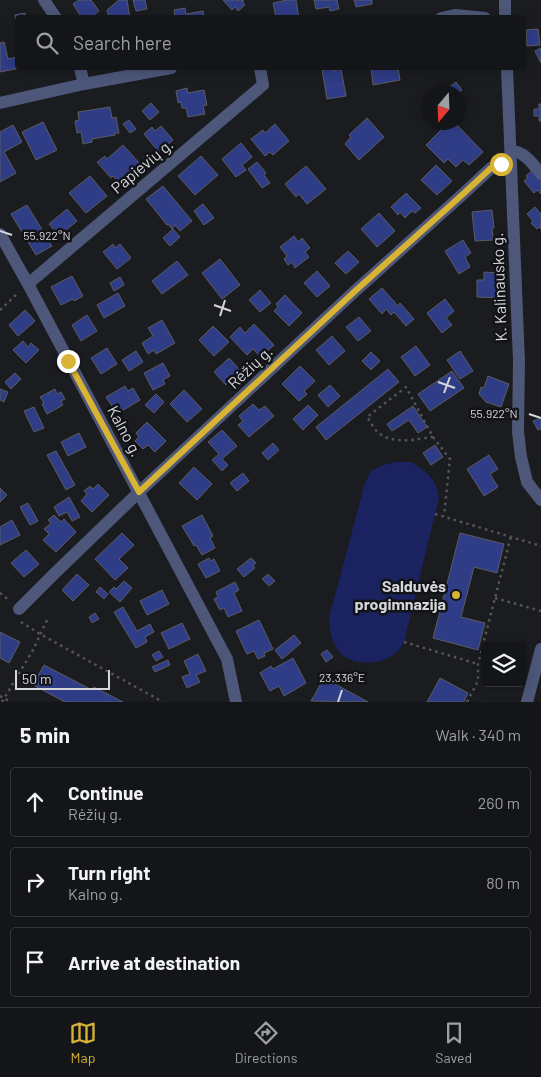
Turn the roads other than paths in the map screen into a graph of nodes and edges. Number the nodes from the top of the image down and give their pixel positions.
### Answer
1 (44, 0) edge
2 (505, 0) edge
3 (54, 15) edge
4 (505, 15) edge
5 (80, 70) edge
6 (160, 70) edge
7 (260, 70) edge
8 (507, 70) edge
9 (84, 84) junction
10 (0, 102) edge
11 (511, 158) junction
12 (541, 174) edge
13 (0, 234) edge
14 (28, 284) junction
15 (139, 492) junction
16 (541, 500) edge
17 (18, 614) road end
18 (541, 649) edge
19 (236, 702) edge
20 (527, 702) edge

1 - 3 street
2 - 4 street
5 - 9 street
6 - 9 street
7 - 14 street, Papievių g.
8 - 11 street, K. Kalinausko g.
9 - 10 street
11 - 12 street
11 - 15 street, Rėžių g.
11 - 16 street, K. Kalinausko g.
13 - 14 street, Kalno g.
14 - 15 street, Kalno g.
15 - 17 street, Rėžių g.
15 - 19 street, Kalno g.
18 - 20 street

